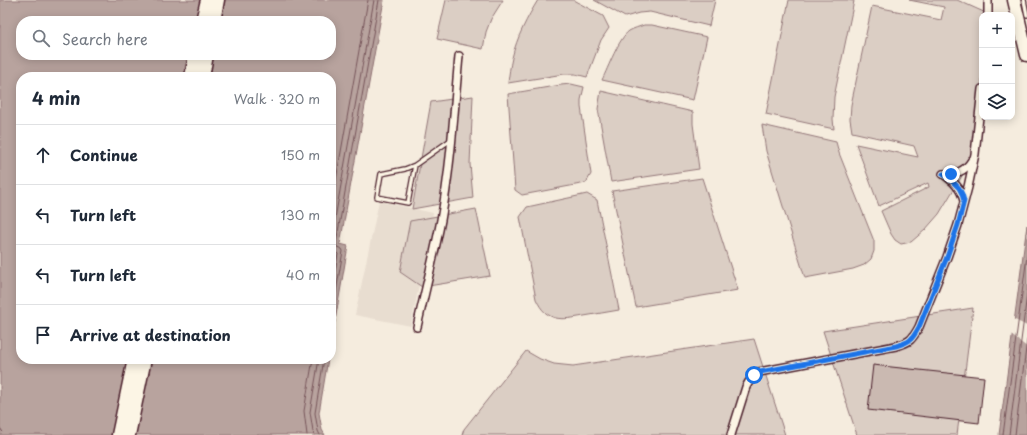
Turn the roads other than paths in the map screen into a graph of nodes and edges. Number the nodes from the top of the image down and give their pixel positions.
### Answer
1 (206, 0) edge
2 (218, 0) edge
3 (988, 0) edge
4 (1014, 0) edge
5 (1024, 0) edge
6 (988, 12) edge
7 (1027, 15) edge
8 (203, 16) edge
9 (215, 16) edge
10 (1027, 55) edge
11 (459, 56) dead end
12 (194, 60) edge
13 (206, 60) edge
14 (192, 72) edge
15 (203, 72) edge
16 (979, 117) edge
17 (452, 139) junction
18 (975, 154) junction
19 (415, 165) junction
20 (964, 201) junction
21 (417, 327) dead end
22 (133, 364) edge
23 (144, 364) edge
24 (118, 435) edge
25 (129, 435) edge
26 (731, 435) edge

1 - 8 main road
2 - 9 main road
3 - 6 street
4 - 10 main road
5 - 7 lane
11 - 17 street
12 - 14 main road
13 - 15 main road
16 - 18 street
17 - 19 lane
17 - 21 street
18 - 20 street
18 - 20 street
19 - 19 lane
20 - 26 street
22 - 24 main road
23 - 25 main road

